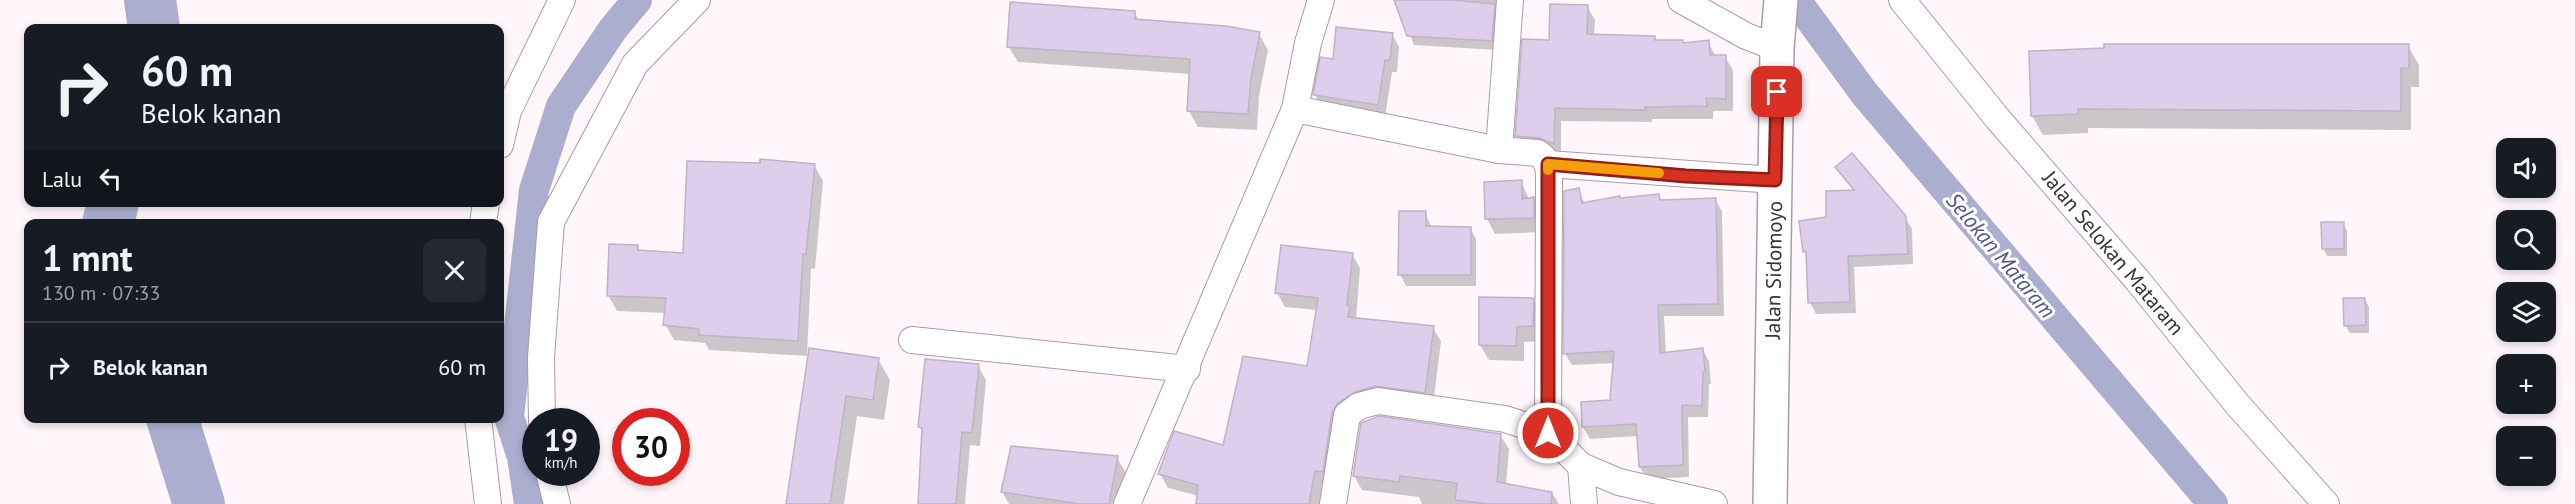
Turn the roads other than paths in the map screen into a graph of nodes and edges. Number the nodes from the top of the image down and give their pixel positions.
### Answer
1 (562, 0) edge
2 (698, 0) edge
3 (1321, 0) edge
4 (1510, 0) edge
5 (1681, 0) edge
6 (1902, 0) edge
7 (1781, 4) edge
8 (1777, 48) junction
9 (1295, 109) junction
10 (504, 128) edge
11 (1498, 150) junction
12 (1548, 164) junction
13 (1775, 180) junction
14 (912, 340) dead end
15 (1187, 369) junction
16 (542, 408) edge
17 (479, 423) edge
18 (1548, 433) junction
19 (1581, 466) junction
20 (552, 486) edge
21 (488, 504) edge
22 (557, 504) edge
23 (1127, 504) edge
24 (1332, 504) edge
25 (1584, 504) edge
26 (1714, 504) edge
27 (1770, 504) edge
28 (2326, 504) edge

1 - 10 street
2 - 16 street
3 - 9 street
4 - 11 street
5 - 8 street
6 - 28 street, Jalan Selokan Mataram
7 - 8 main road, Jalan Sidomoyo
8 - 13 main road, Jalan Sidomoyo
9 - 11 street
9 - 15 street
11 - 12 street
12 - 13 street
12 - 18 street
13 - 27 main road, Jalan Sidomoyo
14 - 15 street
15 - 23 street
17 - 21 street
18 - 19 street
18 - 24 street
19 - 25 street
19 - 26 street
20 - 22 street

